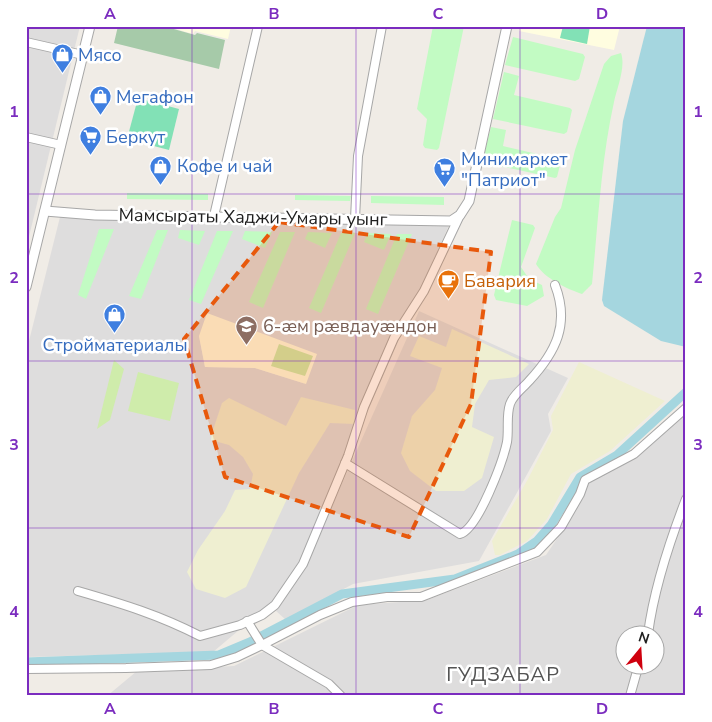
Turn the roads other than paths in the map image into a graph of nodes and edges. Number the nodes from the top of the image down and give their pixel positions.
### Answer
1 (90, 26) edge
2 (258, 26) edge
3 (382, 26) edge
4 (507, 26) edge
5 (26, 42) edge
6 (83, 55) junction
7 (26, 137) edge
8 (61, 145) junction
9 (45, 211) junction
10 (460, 215) junction
11 (214, 216) junction
12 (355, 219) junction
13 (555, 285) dead end
14 (26, 287) edge
15 (686, 408) edge
16 (345, 464) junction
17 (686, 500) edge
18 (78, 591) dead end
19 (249, 624) junction
20 (649, 624) edge
21 (261, 643) junction
22 (26, 669) edge
23 (636, 674) edge
24 (341, 696) edge
25 (630, 696) edge

1 - 6 street
2 - 11 street
3 - 12 street
4 - 10 street
5 - 6 street
6 - 8 street
7 - 8 street
8 - 9 street
9 - 11 street, Мамсыраты Хаджи-Умары уынг
9 - 14 street
10 - 12 street, Мамсыраты Хаджи-Умары уынг
10 - 16 street
11 - 12 street, Мамсыраты Хаджи-Умары уынг
13 - 16 street
15 - 21 street
16 - 19 street
17 - 20 street
18 - 19 street
19 - 21 street
21 - 22 street
21 - 24 street
23 - 25 street

